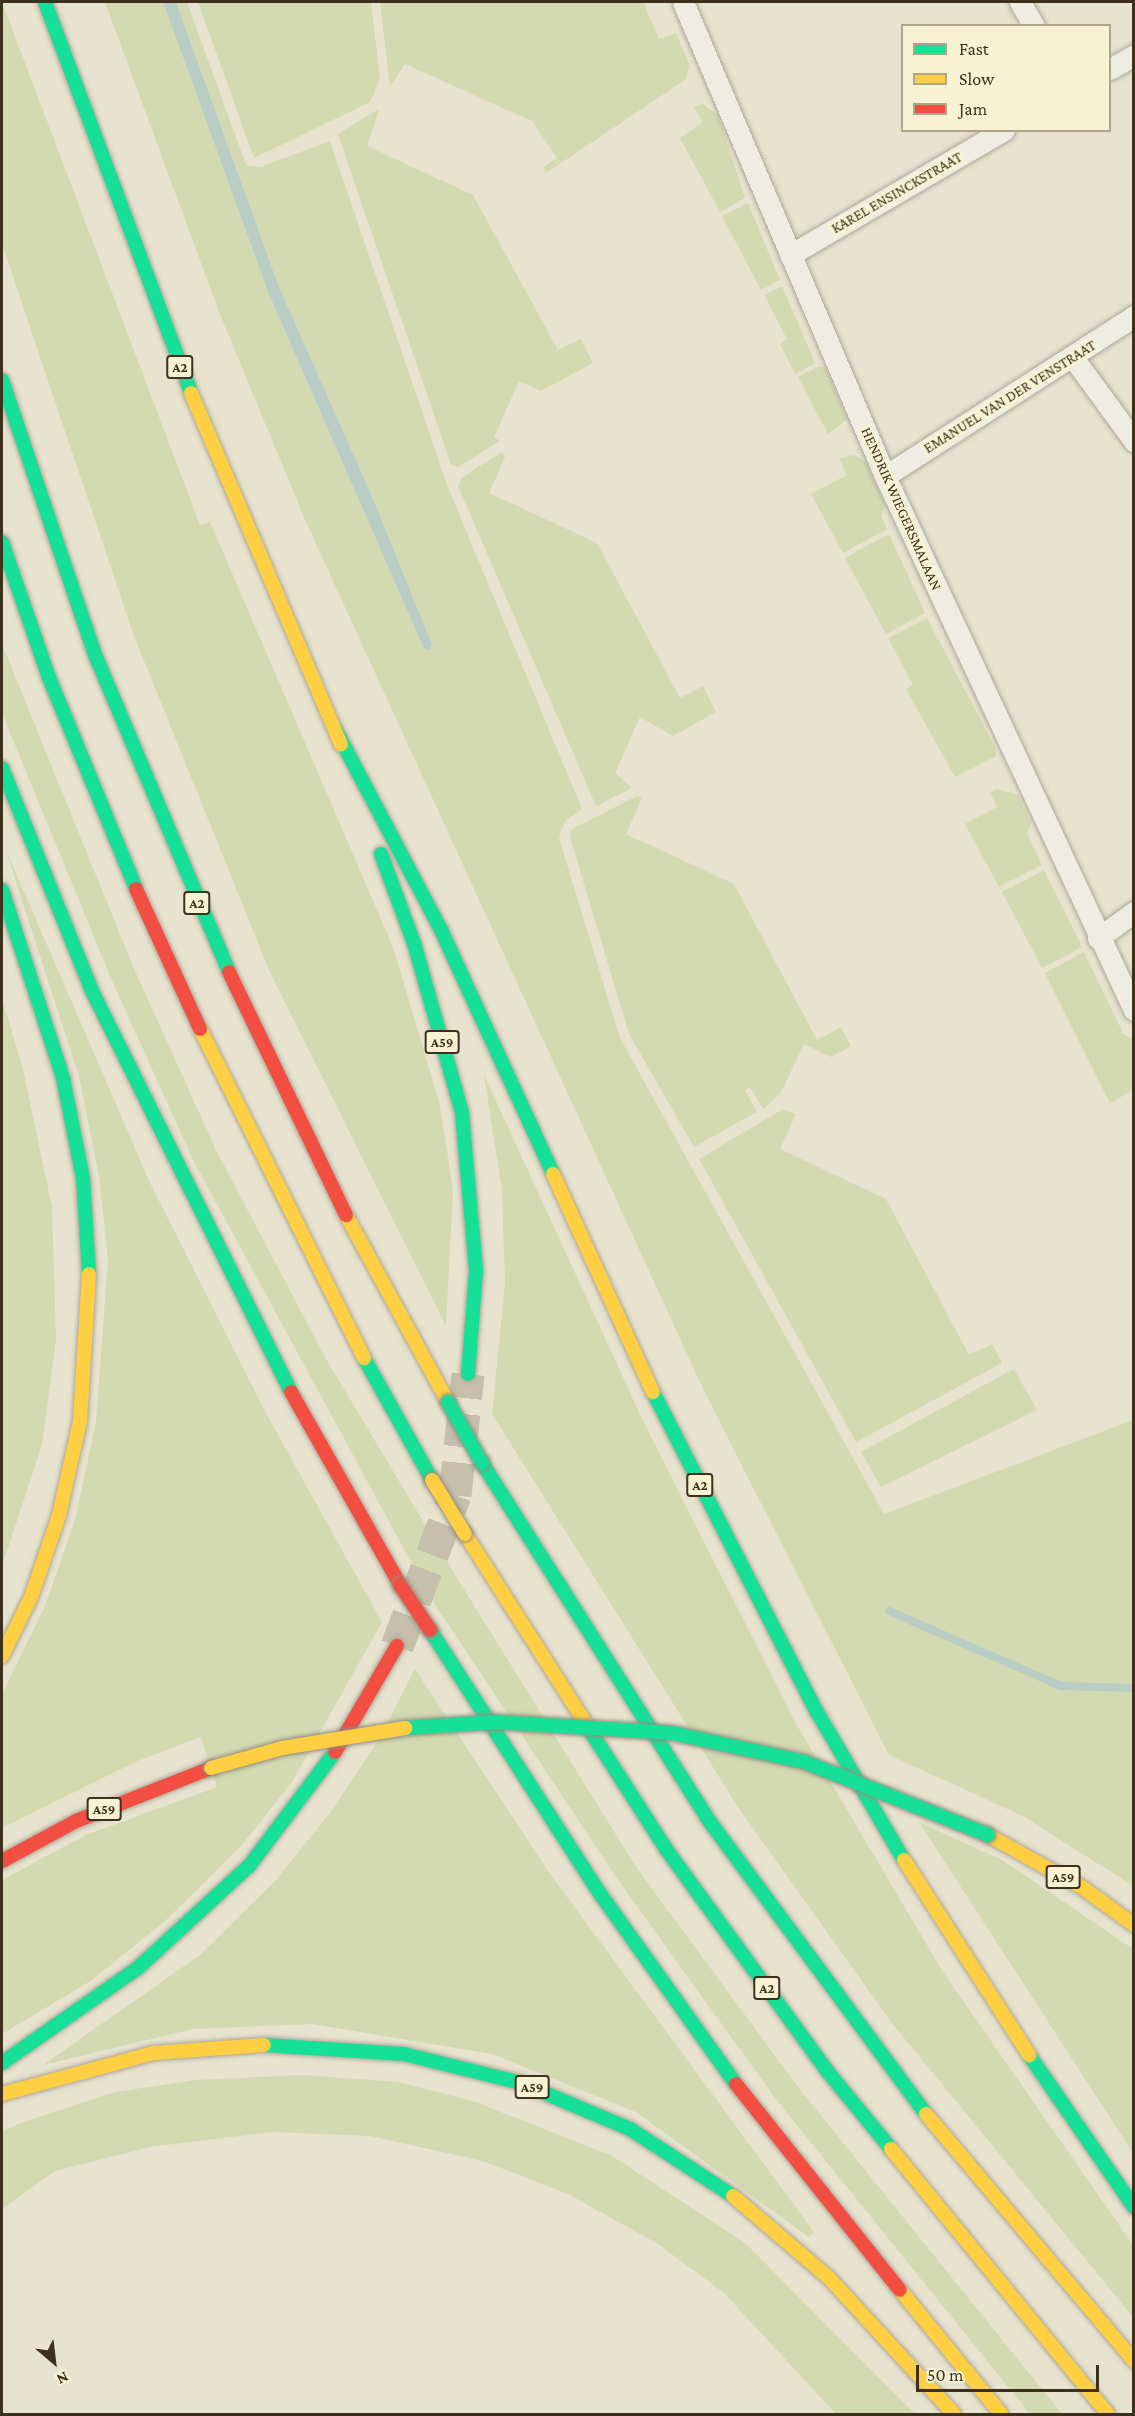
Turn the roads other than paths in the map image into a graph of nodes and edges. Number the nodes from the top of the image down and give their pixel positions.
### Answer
1 (45, 2) edge
2 (682, 2) edge
3 (1020, 2) edge
4 (1033, 24) edge
5 (1134, 55) edge
6 (1111, 68) edge
7 (1001, 132) edge
8 (790, 255) junction
9 (1134, 316) edge
10 (1074, 359) junction
11 (2, 380) edge
12 (1134, 441) edge
13 (885, 476) junction
14 (2, 542) edge
15 (333, 724) junction
16 (2, 768) edge
17 (2, 890) edge
18 (1134, 912) edge
19 (1098, 938) junction
20 (1134, 1010) edge
21 (468, 1374) tunnel mouth
22 (397, 1646) tunnel mouth
23 (2, 1656) edge
24 (2, 1861) edge
25 (1134, 1925) edge
26 (2, 2063) edge
27 (2, 2094) edge
28 (1134, 2207) edge
29 (1134, 2361) edge
30 (954, 2415) edge
31 (1001, 2415) edge
32 (1108, 2415) edge

1 - 15 highway, A2
2 - 8 street, HENDRIK WIEGERSMALAAN
3 - 4 street
5 - 6 street
7 - 8 street, KAREL ENSINCKSTRAAT
8 - 13 street, HENDRIK WIEGERSMALAAN
9 - 10 street, EMANUEL VAN DER VENSTRAAT
10 - 12 street
10 - 13 street, EMANUEL VAN DER VENSTRAAT
11 - 29 highway, A2, bridge
13 - 19 street, HENDRIK WIEGERSMALAAN
14 - 32 highway, A2, bridge
15 - 21 highway, A59
15 - 28 highway, A2
16 - 31 highway, bridge
17 - 23 highway
18 - 19 street
19 - 20 street, HENDRIK WIEGERSMALAAN
22 - 26 highway
24 - 25 highway, A59, bridge
27 - 30 highway, A59

